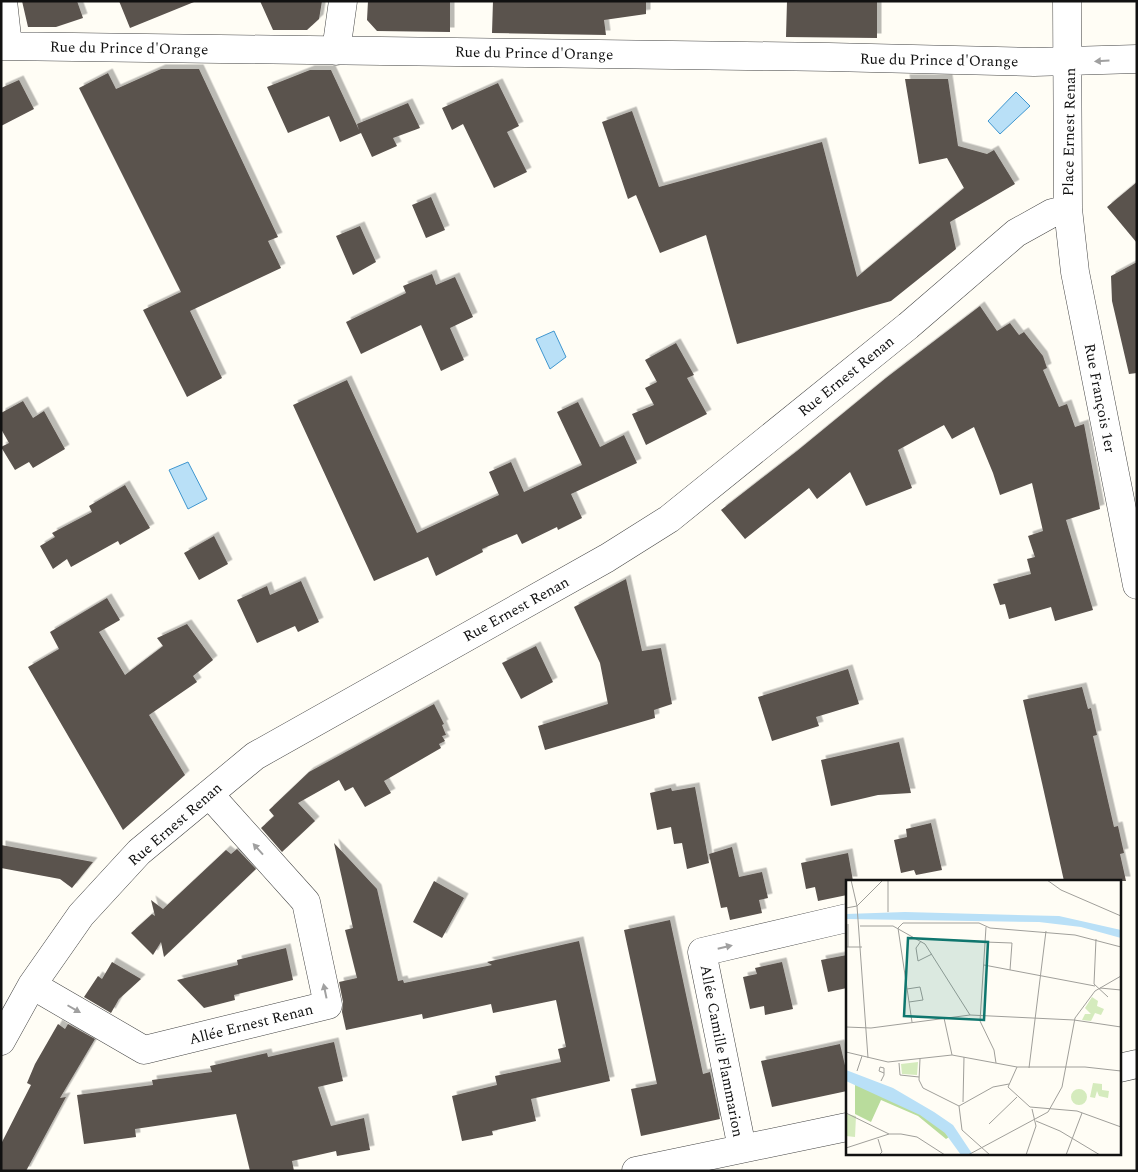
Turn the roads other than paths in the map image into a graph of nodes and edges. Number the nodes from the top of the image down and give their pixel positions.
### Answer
1 (3, 1) edge
2 (343, 1) edge
3 (1067, 1) edge
4 (5, 46) edge
5 (336, 51) junction
6 (1137, 59) edge
7 (1068, 62) junction
8 (1068, 209) junction
9 (1137, 585) edge
10 (209, 794) junction
11 (846, 918) edge
12 (32, 984) junction
13 (1, 1041) edge
14 (1137, 1064) edge
15 (1120, 1068) edge
16 (846, 1127) edge
17 (742, 1148) junction
18 (636, 1171) edge

1 - 4 street
2 - 5 street
3 - 7 street
4 - 5 street, Rue du Prince d'Orange
5 - 7 street, Rue du Prince d'Orange
6 -> 7 street, Place Ernest Renan
7 - 8 street, Place Ernest Renan
8 - 9 street, Rue François 1er
8 - 10 street, Rue Ernest Renan
10 - 12 street, Rue Ernest Renan
12 -> 10 street, Allée Ernest Renan
17 -> 11 street, Allée Camille Flammarion
12 - 13 street, Rue Ernest Renan
14 - 15 street
16 - 17 street
17 - 18 street

